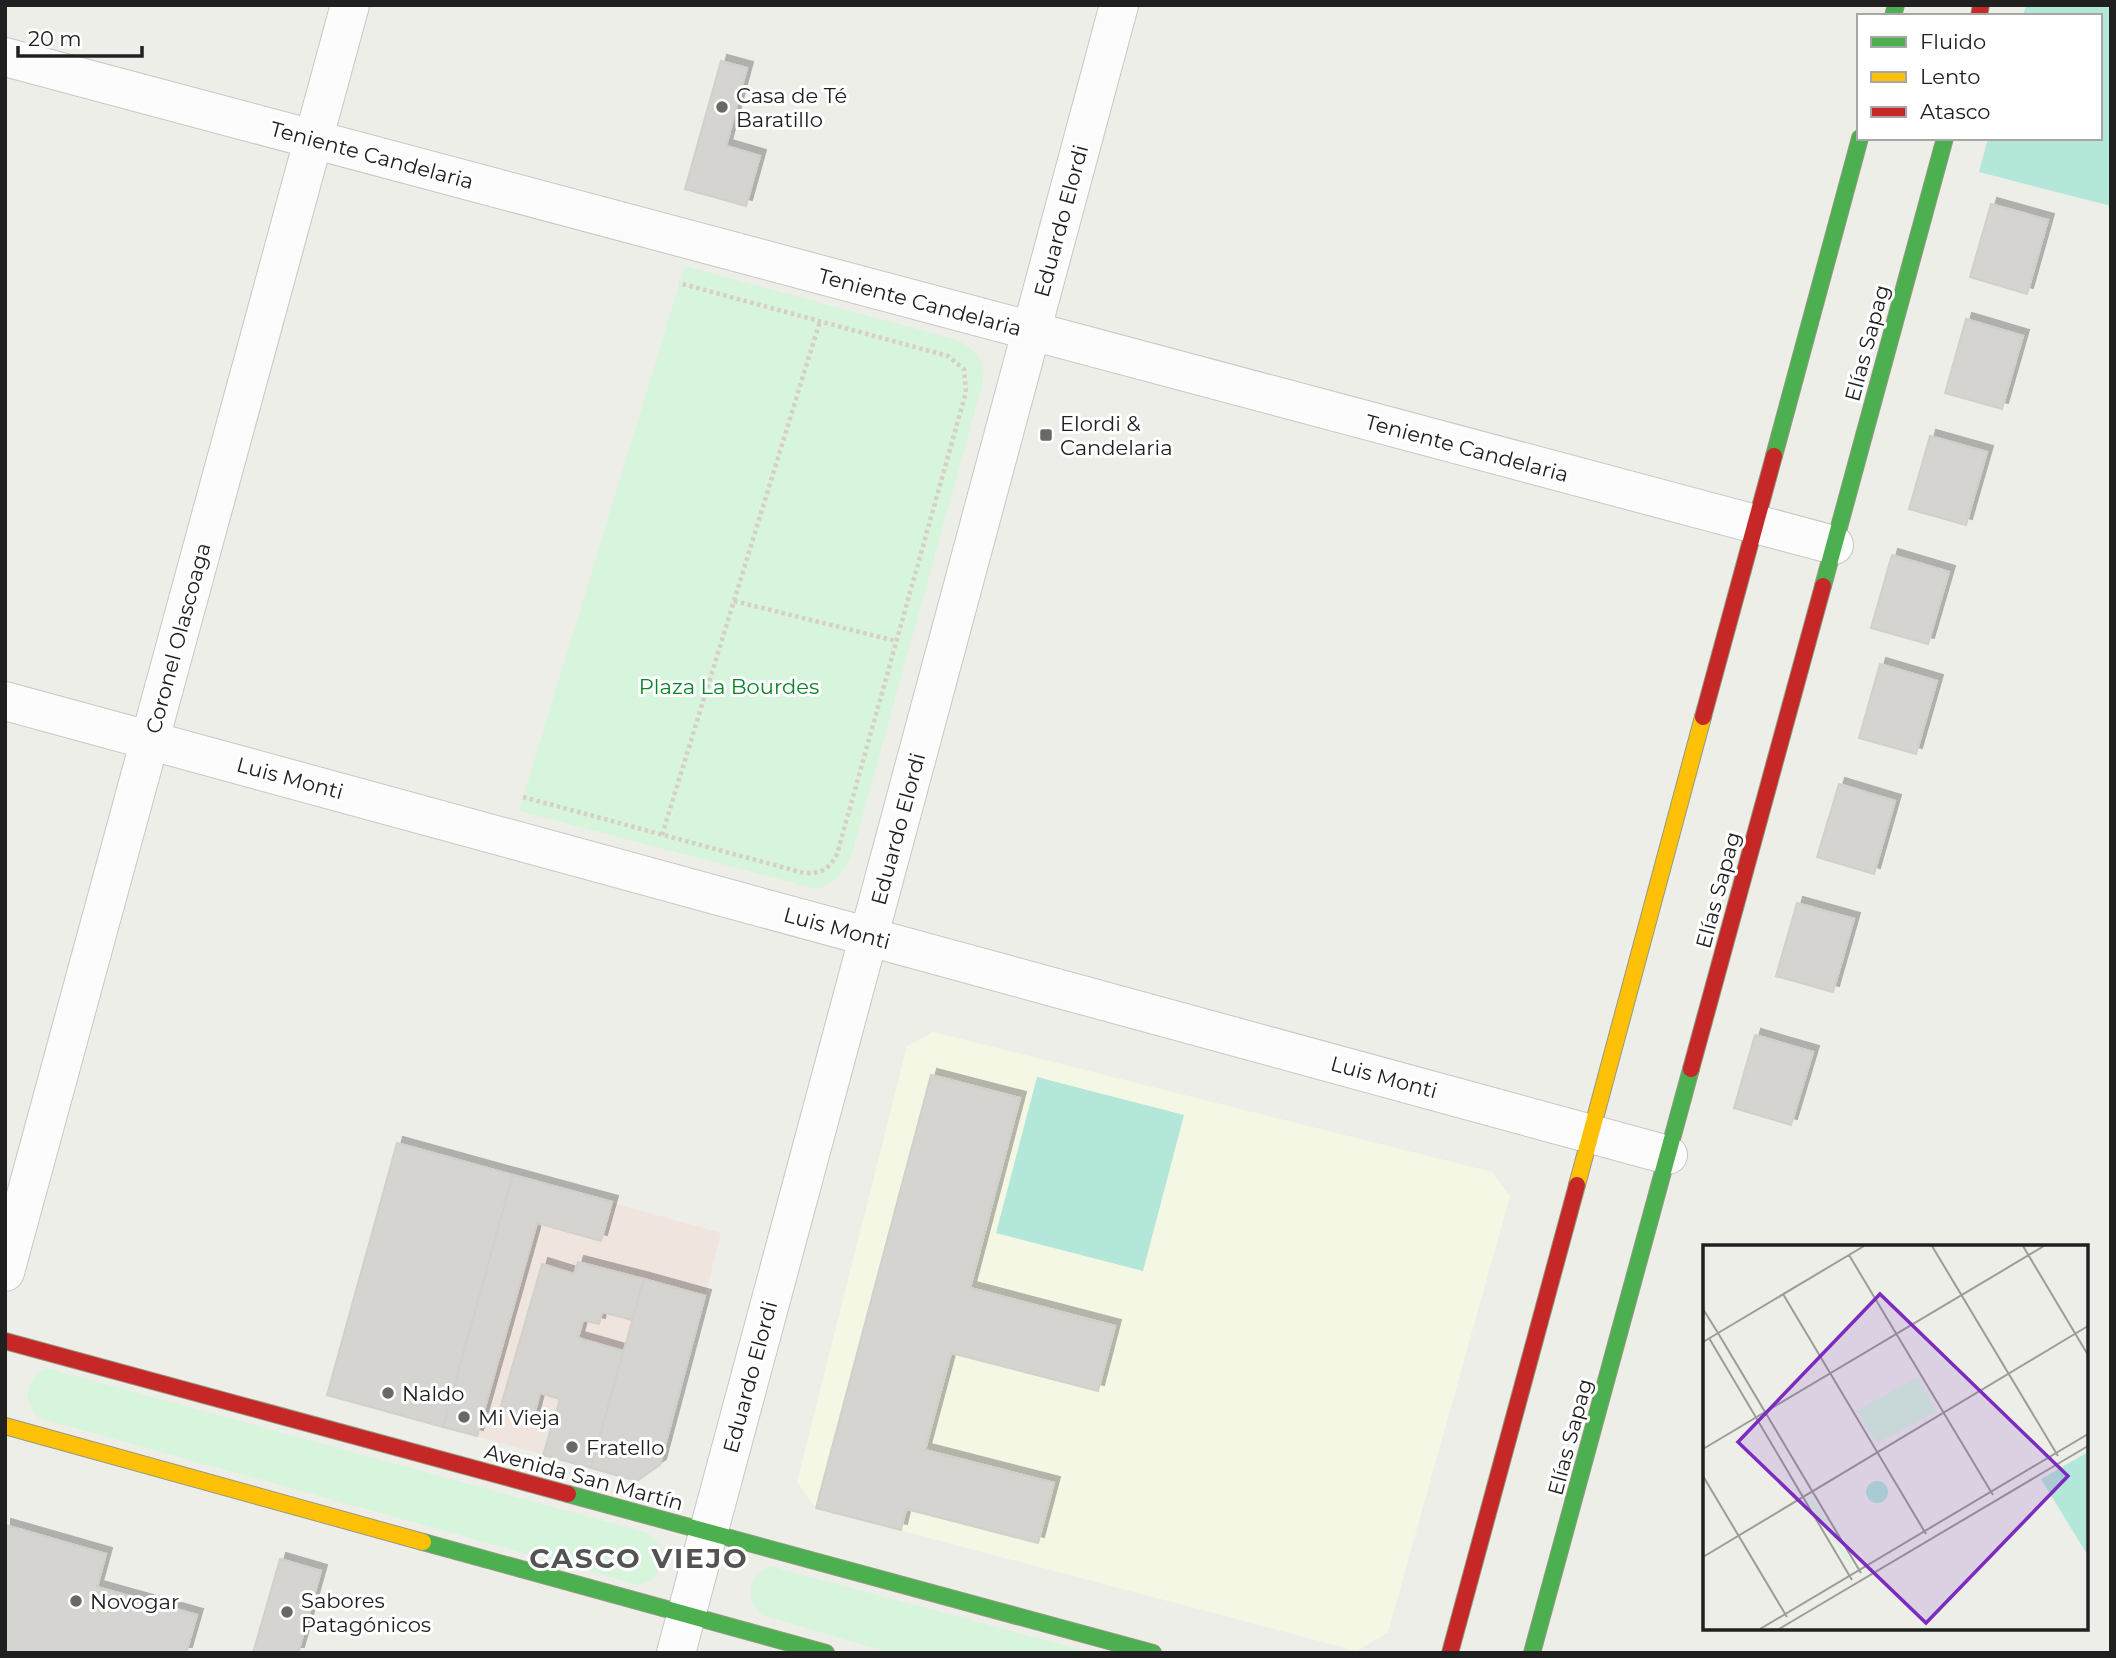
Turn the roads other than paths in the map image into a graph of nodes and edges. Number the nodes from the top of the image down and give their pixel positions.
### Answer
1 (351, 5) edge
2 (1119, 5) edge
3 (5, 57) edge
4 (314, 140) junction
5 (1859, 140) edge
6 (1944, 140) edge
7 (1031, 331) junction
8 (1756, 525) junction
9 (1834, 545) junction
10 (5, 701) edge
11 (150, 740) junction
12 (869, 937) junction
13 (1591, 1133) junction
14 (1668, 1155) junction
15 (5, 1272) edge
16 (5, 1341) edge
17 (5, 1426) edge
18 (708, 1532) junction
19 (686, 1614) junction
20 (676, 1653) edge
21 (825, 1653) edge
22 (1153, 1653) edge
23 (1450, 1653) edge
24 (1532, 1653) edge

1 - 4 street, Coronel Olascoaga
2 - 7 street, Eduardo Elordi
3 - 4 street, Teniente Candelaria
4 - 7 street, Teniente Candelaria
4 - 11 street, Coronel Olascoaga
5 - 8 street
6 - 9 street, Elías Sapag
7 - 8 street, Teniente Candelaria
7 - 12 street, Eduardo Elordi
8 - 9 street, Teniente Candelaria
8 - 13 street
9 - 14 street, Elías Sapag
10 - 11 street, Luis Monti
11 - 12 street, Luis Monti
11 - 15 street, Coronel Olascoaga
12 - 13 street, Luis Monti
12 - 18 street, Eduardo Elordi
13 - 14 street, Luis Monti
13 - 23 street
14 - 24 street, Elías Sapag
16 - 18 street, Avenida San Martín
17 - 19 street
18 - 19 street, Eduardo Elordi
18 - 22 street, Avenida San Martín
19 - 20 street, Eduardo Elordi
19 - 21 street

